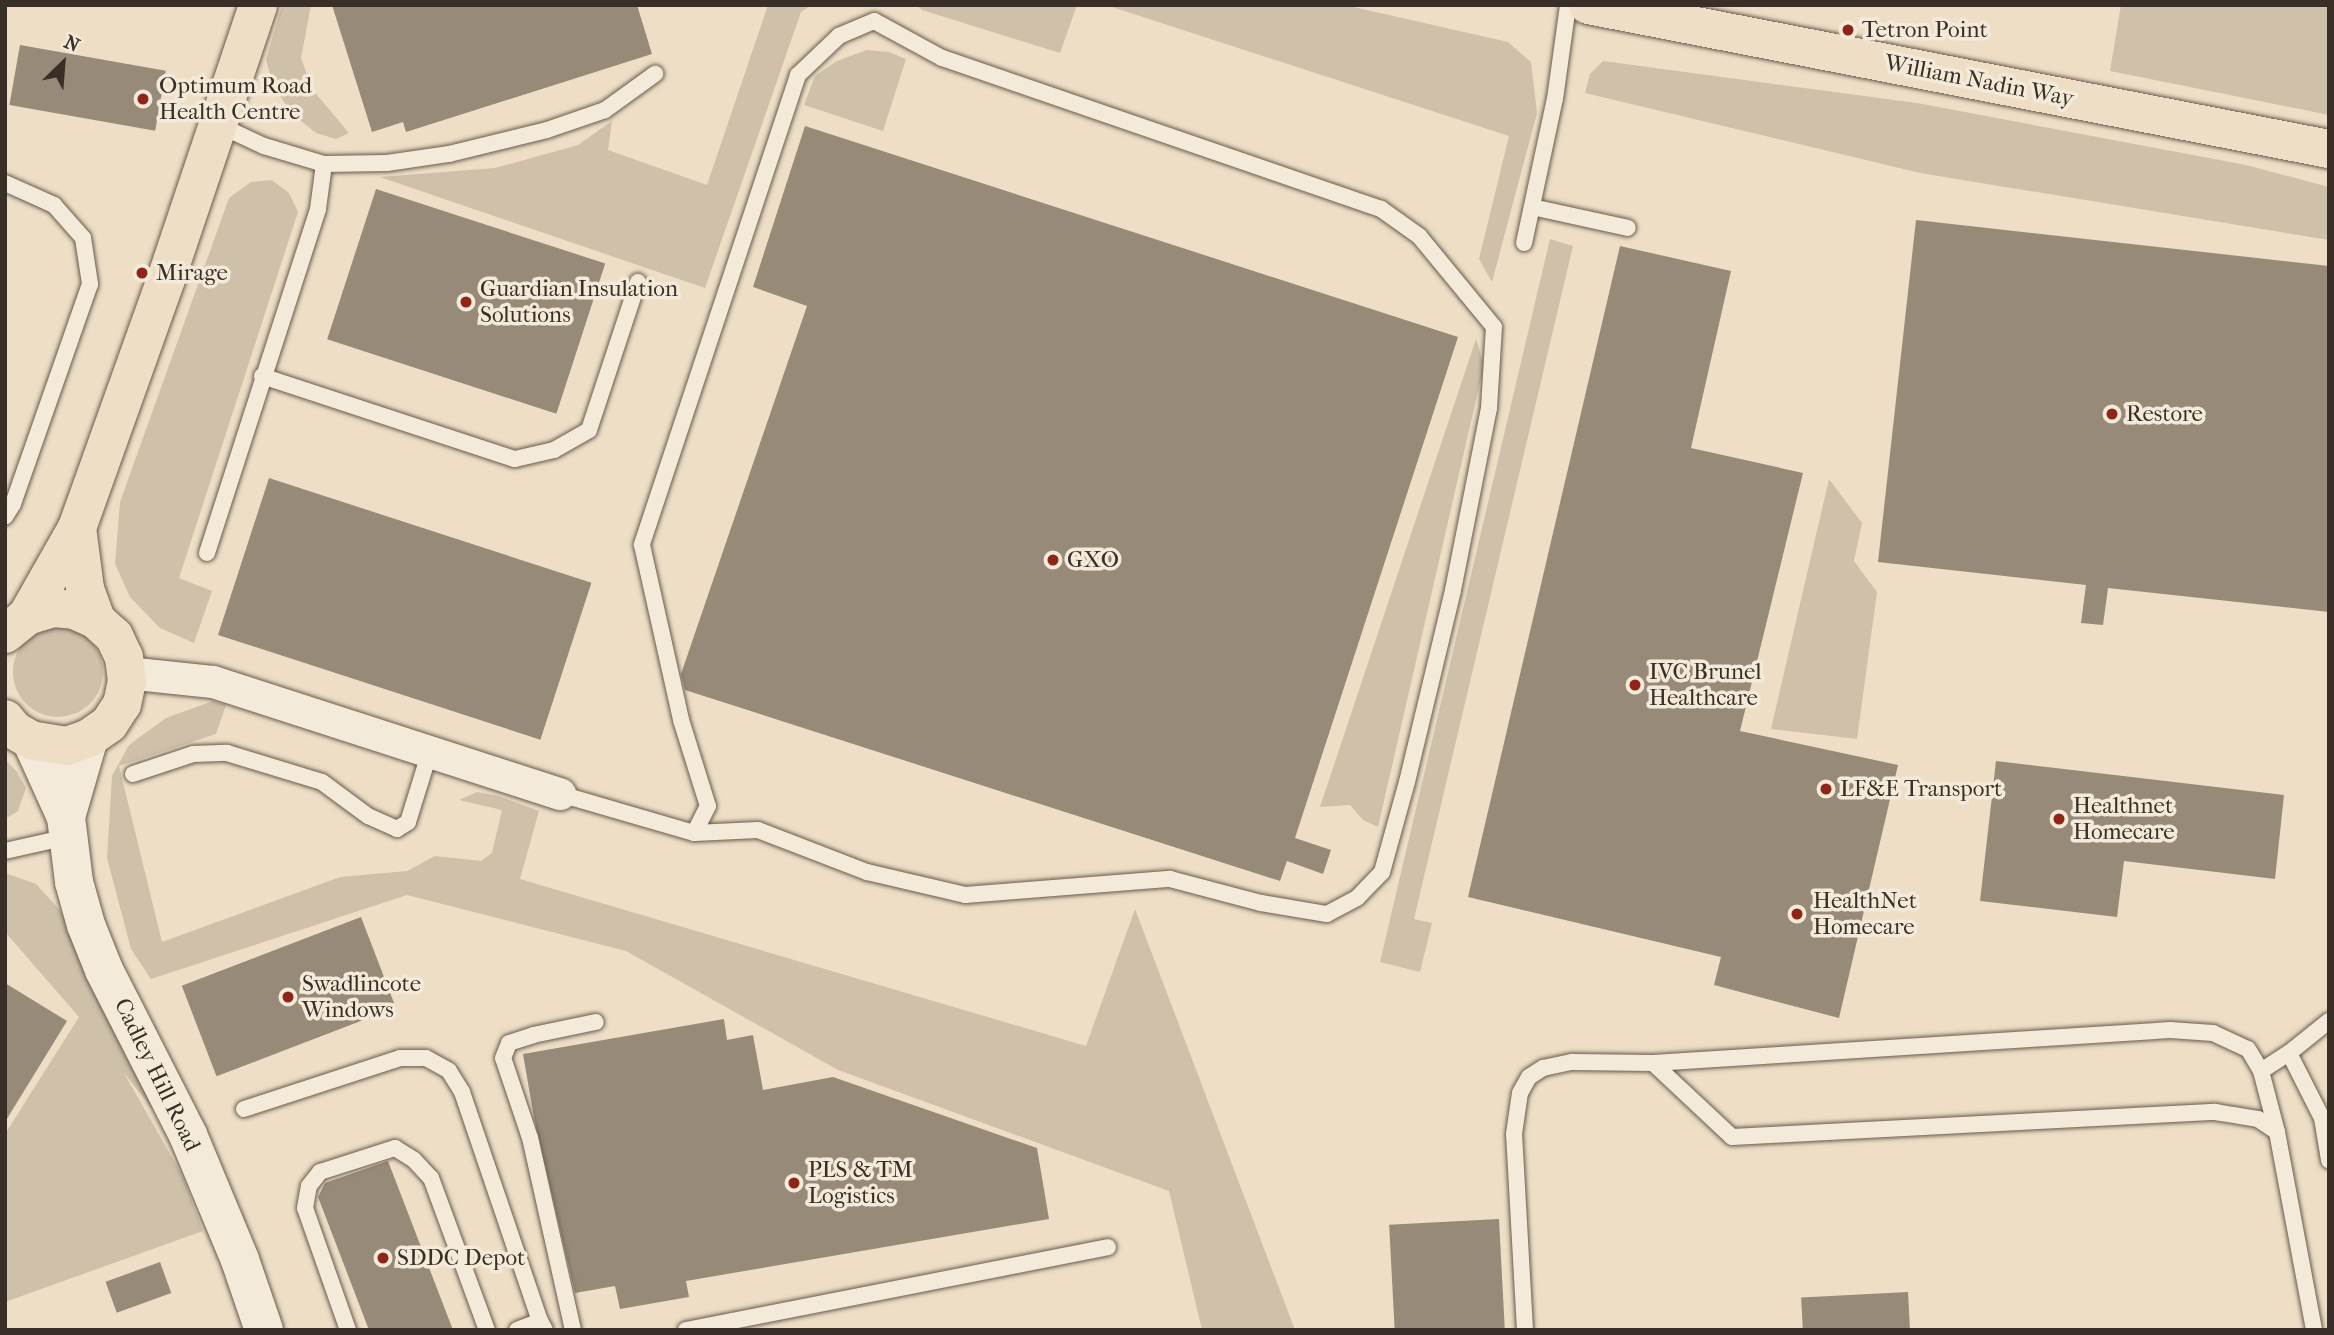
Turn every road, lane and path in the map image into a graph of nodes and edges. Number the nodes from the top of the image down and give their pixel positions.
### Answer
1 (258, 5) edge
2 (1568, 5) edge
3 (1588, 5) edge
4 (655, 74) dead end
5 (219, 125) junction
6 (2329, 149) edge
7 (324, 164) junction
8 (5, 183) edge
9 (1532, 207) junction
10 (1628, 228) dead end
11 (1524, 243) dead end
12 (638, 282) dead end
13 (262, 376) junction
14 (5, 517) edge
15 (77, 528) junction
16 (207, 553) dead end
17 (96, 620) junction
18 (16, 625) edge
19 (127, 673) junction
20 (18, 730) edge
21 (89, 738) junction
22 (430, 751) junction
23 (133, 774) dead end
24 (560, 794) joint
25 (66, 827) junction
26 (694, 833) junction
27 (5, 851) edge
28 (2329, 1021) edge
29 (596, 1022) dead end
30 (2289, 1054) junction
31 (1653, 1063) junction
32 (2261, 1071) junction
33 (244, 1109) dead end
34 (2277, 1132) junction
35 (2329, 1160) edge
36 (1108, 1247) dead end
37 (542, 1325) edge
38 (264, 1330) edge
39 (348, 1330) edge
40 (488, 1330) edge
41 (517, 1330) edge
42 (573, 1330) edge
43 (686, 1330) edge
44 (1525, 1330) edge
45 (2314, 1330) edge

1 - 5 main road
2 - 9 lane
3 - 6 main road, William Nadin Way
4 - 7 lane
5 - 7 lane
5 - 15 main road
7 - 13 lane
8 - 14 lane
9 - 10 lane
9 - 11 lane
12 - 13 lane
13 - 16 lane
15 - 17 main road
15 - 18 main road
17 - 18 main road
17 - 19 main road
19 - 21 main road
19 - 22 street
20 - 21 main road
20 - 25 street, Cadley Hill Road
21 - 25 street, Cadley Hill Road
22 - 23 lane
22 - 24 street
24 - 26 lane
25 - 27 lane
25 - 38 street, Cadley Hill Road
26 - 26 lane
28 - 30 lane
29 - 42 lane
30 - 32 lane
30 - 35 lane
31 - 32 lane
31 - 34 lane
31 - 44 lane
32 - 34 lane
33 - 37 lane
34 - 45 lane
36 - 43 lane
37 - 41 lane
39 - 40 lane

